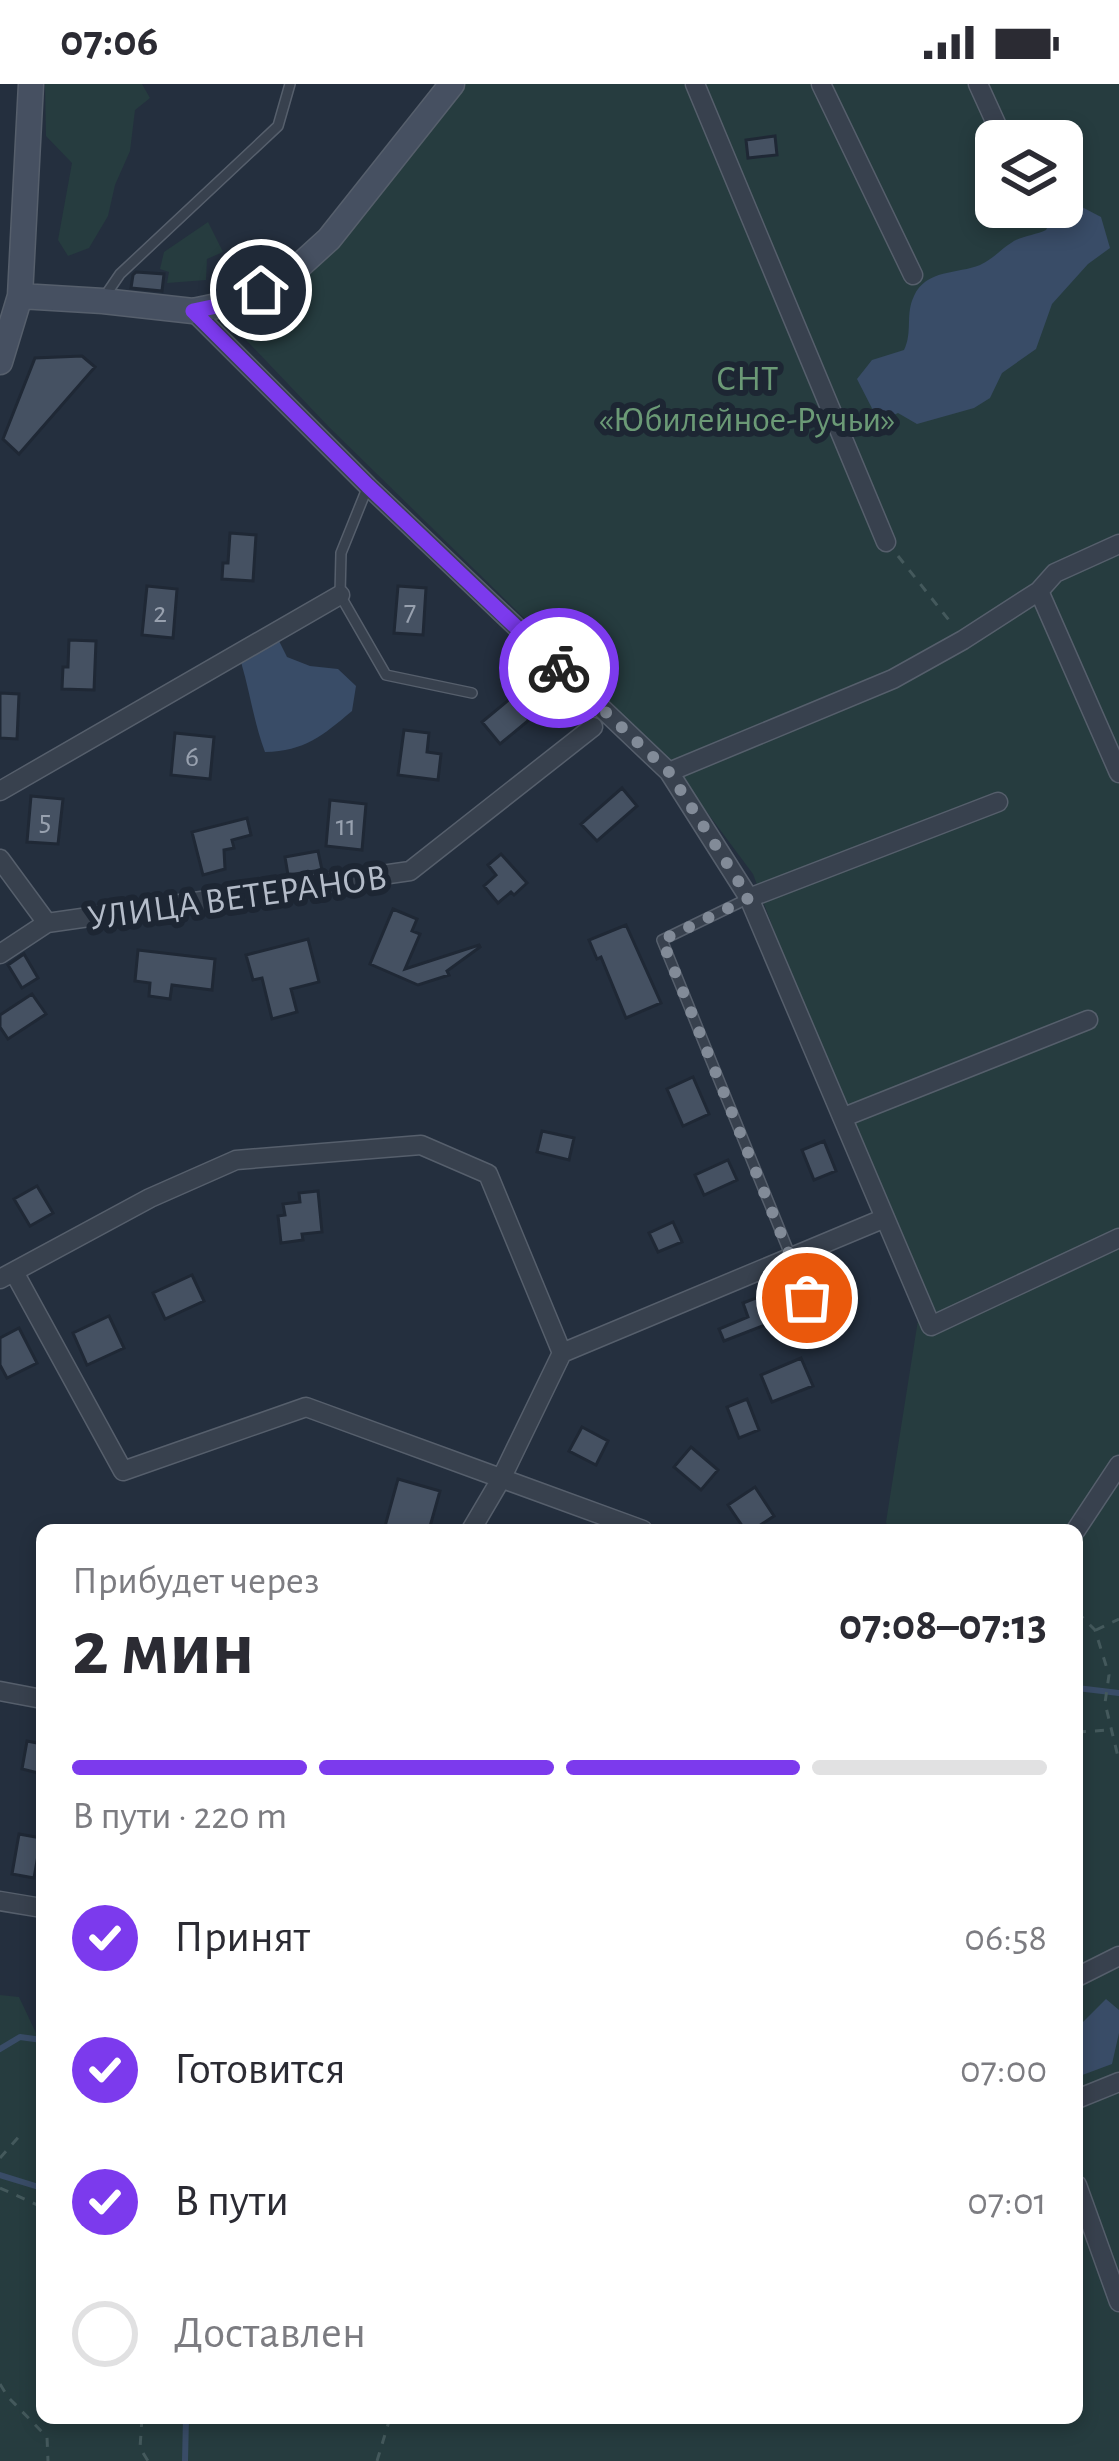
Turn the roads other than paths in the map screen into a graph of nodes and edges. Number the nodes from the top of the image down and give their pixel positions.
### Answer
1 (32, 84) edge
2 (290, 84) edge
3 (452, 84) edge
4 (695, 84) edge
5 (821, 84) edge
6 (978, 84) edge
7 (994, 120) edge
8 (913, 274) dead end
9 (20, 296) junction
10 (103, 301) junction
11 (193, 311) junction
12 (0, 362) edge
13 (368, 486) junction
14 (886, 542) road end
15 (1119, 544) edge
16 (1039, 591) junction
17 (340, 596) junction
18 (472, 693) dead end
19 (592, 727) dead end
20 (669, 772) junction
21 (1119, 773) edge
22 (0, 791) edge
23 (998, 802) dead end
24 (0, 860) edge
25 (749, 898) junction
26 (47, 923) junction
27 (0, 954) edge
28 (1088, 1020) dead end
29 (844, 1117) junction
30 (885, 1218) junction
31 (1119, 1238) edge
32 (790, 1258) junction
33 (7, 1276) edge
34 (824, 1338) dead end
35 (562, 1353) junction
36 (1119, 1465) edge
37 (501, 1479) junction
38 (475, 1524) edge
39 (626, 1524) edge
40 (1080, 1524) edge
41 (0, 1691) edge
42 (36, 1699) edge
43 (0, 1901) edge
44 (36, 1907) edge
45 (1119, 1956) edge
46 (1083, 1974) edge
47 (1119, 2082) edge
48 (1083, 2097) edge
49 (1083, 2202) edge
50 (1119, 2301) edge

1 - 9 street
2 - 10 lane
3 - 11 street
4 - 14 street
5 - 8 street
6 - 7 street
9 - 10 street
9 - 12 street
10 - 11 street
11 - 13 street
13 - 17 lane
13 - 20 street
15 - 16 street
16 - 20 street
16 - 21 street
17 - 18 lane
17 - 22 street
19 - 26 street, УЛИЦА ВЕТЕРАНОВ
20 - 25 street
23 - 25 street
24 - 26 street, УЛИЦА ВЕТЕРАНОВ
25 - 29 street
25 - 32 lane
26 - 27 street, УЛИЦА ВЕТЕРАНОВ
28 - 29 street
29 - 30 street
30 - 31 street
30 - 32 street
32 - 34 lane
32 - 35 street
33 - 35 street
33 - 37 street
35 - 37 street
36 - 40 street
37 - 38 street
37 - 39 street
41 - 42 street
43 - 44 street
45 - 46 street
47 - 48 street
49 - 50 street

